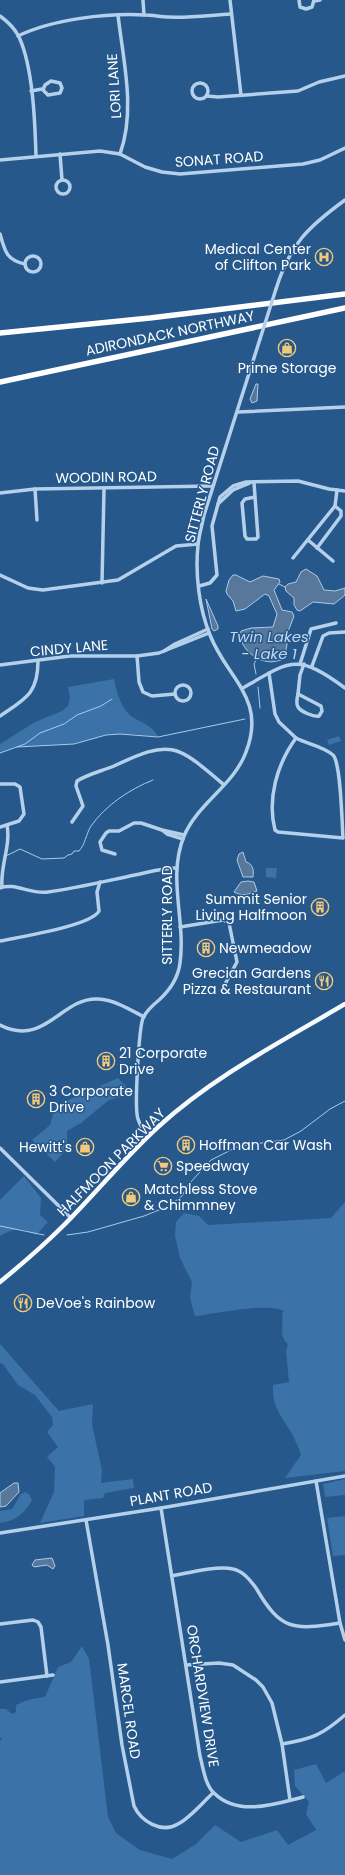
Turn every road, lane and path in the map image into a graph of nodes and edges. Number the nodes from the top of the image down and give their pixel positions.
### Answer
1 (143, 0) edge
2 (230, 0) edge
3 (299, 0) edge
4 (314, 0) edge
5 (320, 0) edge
6 (231, 14) junction
7 (118, 15) junction
8 (144, 15) junction
9 (0, 16) edge
10 (18, 36) junction
11 (345, 76) edge
12 (42, 89) junction
13 (31, 91) junction
14 (241, 95) junction
15 (207, 96) junction
16 (345, 148) edge
17 (60, 154) junction
18 (120, 154) junction
19 (36, 156) junction
20 (0, 160) edge
21 (62, 180) dead end
22 (345, 200) edge
23 (0, 234) edge
24 (25, 264) junction
25 (345, 294) edge
26 (345, 308) edge
27 (0, 333) edge
28 (0, 382) edge
29 (345, 407) edge
30 (238, 412) junction
31 (252, 483) junction
32 (213, 486) junction
33 (36, 489) junction
34 (104, 489) junction
35 (337, 490) junction
36 (345, 491) edge
37 (0, 493) edge
38 (255, 497) junction
39 (335, 506) junction
40 (37, 520) dead end
41 (308, 540) junction
42 (198, 544) junction
43 (317, 548) junction
44 (294, 558) dead end
45 (333, 561) dead end
46 (0, 575) edge
47 (102, 583) junction
48 (199, 586) junction
49 (336, 623) dead end
50 (208, 629) junction
51 (345, 632) edge
52 (209, 633) junction
53 (163, 652) junction
54 (136, 656) junction
55 (38, 661) junction
56 (302, 664) junction
57 (0, 665) edge
58 (312, 666) junction
59 (269, 673) junction
60 (243, 688) junction
61 (345, 688) edge
62 (175, 694) junction
63 (298, 694) junction
64 (0, 716) edge
65 (296, 738) junction
66 (0, 784) edge
67 (223, 784) junction
68 (72, 822) dead end
69 (7, 826) junction
70 (0, 827) edge
71 (162, 830) junction
72 (184, 835) junction
73 (183, 840) junction
74 (115, 854) dead end
75 (177, 868) junction
76 (100, 882) junction
77 (1, 887) edge
78 (180, 927) junction
79 (0, 942) edge
80 (224, 986) dead end
81 (345, 1004) edge
82 (144, 1017) junction
83 (0, 1024) edge
84 (149, 1136) junction
85 (0, 1148) edge
86 (71, 1218) junction
87 (0, 1282) edge
88 (345, 1476) edge
89 (316, 1481) junction
90 (161, 1508) junction
91 (86, 1520) junction
92 (0, 1533) edge
93 (172, 1576) junction
94 (340, 1623) junction
95 (0, 1624) edge
96 (345, 1640) edge
97 (186, 1665) junction
98 (53, 1675) dead end
99 (47, 1676) junction
100 (0, 1682) edge
101 (345, 1715) edge
102 (282, 1744) junction
103 (213, 1793) junction
104 (303, 1797) dead end
105 (290, 1800) junction

1 - 8 street
2 - 6 street
3 - 4 street
4 - 5 street
6 - 8 street
6 - 14 street
7 - 8 street
7 - 10 street
7 - 18 street, LORI LANE
9 - 10 street
10 - 13 street
11 - 14 street
12 - 12 street
12 - 13 street
13 - 19 street
14 - 15 street
15 - 15 street
16 - 18 street, SONAT ROAD
17 - 18 street, SONAT ROAD
17 - 19 street, SONAT ROAD
17 - 21 street
19 - 20 street, SONAT ROAD
22 - 30 street, SITTERLY ROAD, bridge
23 - 24 street
24 - 24 street
25 - 27 highway, ADIRONDACK NORTHWAY
26 - 28 highway, ADIRONDACK NORTHWAY
29 - 30 street
30 - 32 street, SITTERLY ROAD
31 - 35 street
31 - 38 street
31 - 48 street
32 - 34 street, WOODIN ROAD
32 - 42 street, SITTERLY ROAD
33 - 34 street, WOODIN ROAD
33 - 37 street, WOODIN ROAD
33 - 40 street
34 - 47 street
35 - 36 street
35 - 39 street
38 - 38 street
39 - 41 street
39 - 43 street
41 - 43 street
41 - 44 street
42 - 47 street
42 - 48 street, SITTERLY ROAD
43 - 45 street
46 - 47 street
48 - 50 street, SITTERLY ROAD
49 - 56 street
50 - 52 street, SITTERLY ROAD
50 - 53 street, CINDY LANE
51 - 58 street
52 - 53 street, CINDY LANE
52 - 60 street, SITTERLY ROAD
53 - 54 street, CINDY LANE
54 - 55 street, CINDY LANE
54 - 62 street
55 - 57 street, CINDY LANE
55 - 64 street
56 - 58 street
56 - 59 street
56 - 63 street
58 - 61 street
59 - 60 street
59 - 65 street
60 - 67 street, SITTERLY ROAD
62 - 62 street
63 - 63 street
65 - 65 street
66 - 69 street
67 - 68 street
67 - 72 street, SITTERLY ROAD
69 - 70 street
69 - 77 street
71 - 72 street
71 - 73 street
71 - 74 street
72 - 73 street, SITTERLY ROAD
73 - 75 street, SITTERLY ROAD
75 - 76 street
75 - 78 street, SITTERLY ROAD
76 - 77 street
76 - 79 street
78 - 80 street
78 - 82 street, SITTERLY ROAD
81 - 84 main road, HALFMOON PARKWAY
82 - 83 street
82 - 84 street
84 - 86 main road, HALFMOON PARKWAY
85 - 86 street
86 - 87 main road, HALFMOON PARKWAY
88 - 89 street, PLANT ROAD
89 - 90 street, PLANT ROAD
89 - 94 street
90 - 91 street, PLANT ROAD
90 - 93 street, ORCHARDVIEW DRIVE
91 - 92 street, PLANT ROAD
91 - 103 street, MARCEL ROAD
93 - 94 street
93 - 97 street, ORCHARDVIEW DRIVE
94 - 96 street
95 - 99 street
97 - 102 street
97 - 103 street, ORCHARDVIEW DRIVE
98 - 99 street
99 - 100 street
101 - 102 street
102 - 105 street
103 - 105 street
104 - 105 street

